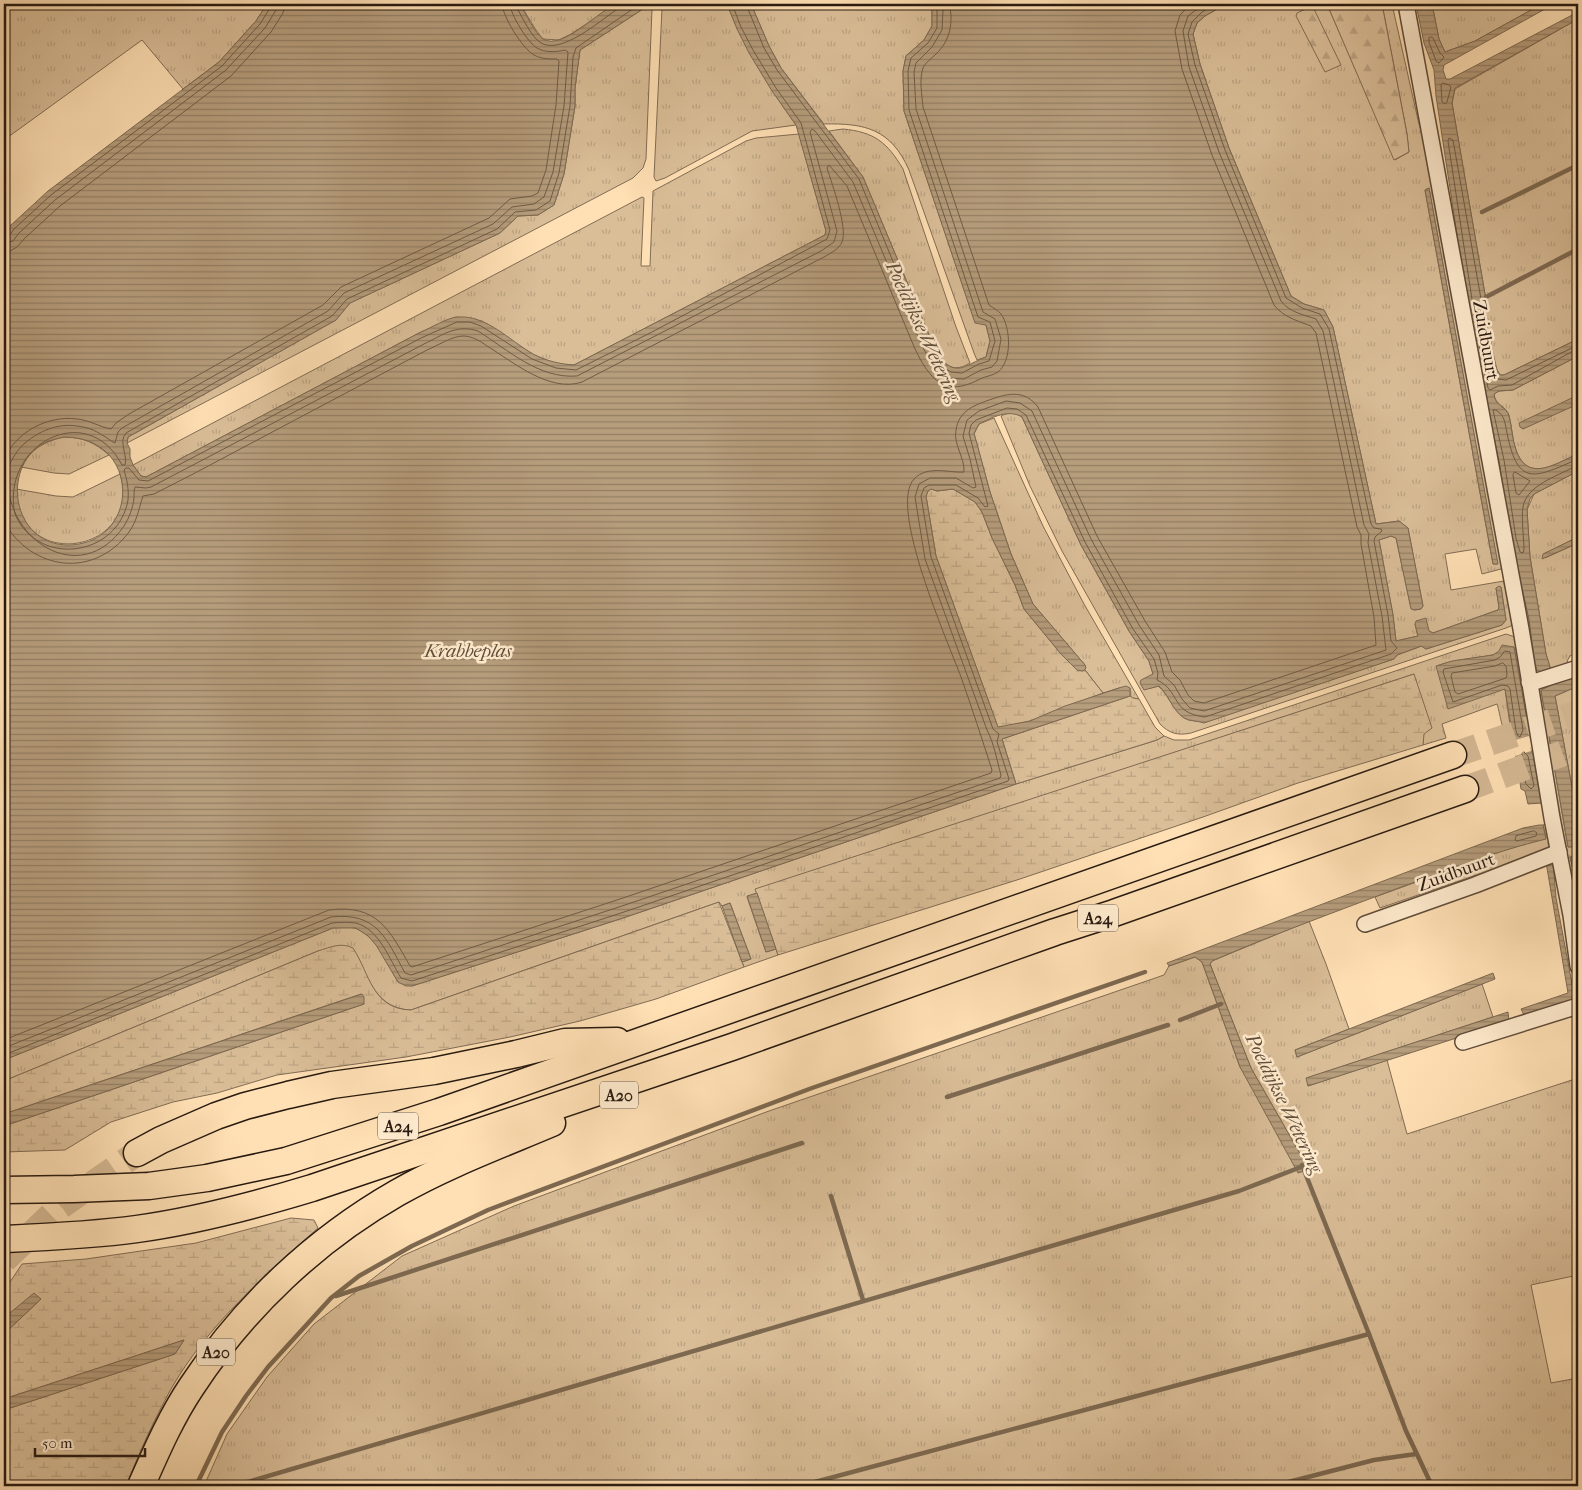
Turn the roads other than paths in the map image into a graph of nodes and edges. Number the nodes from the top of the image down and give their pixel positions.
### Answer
1 (1406, 4) edge
2 (1578, 668) edge
3 (1529, 682) junction
4 (1453, 755) tunnel mouth
5 (1465, 789) tunnel mouth
6 (1559, 852) junction
7 (1365, 924) dead end
8 (1578, 966) edge
9 (1578, 1006) edge
10 (640, 1041) junction
11 (1463, 1042) dead end
12 (732, 1047) junction
13 (137, 1153) tunnel mouth
14 (4, 1190) edge
15 (4, 1239) edge
16 (140, 1486) edge

1 - 3 street, Zuidbuurt
2 - 3 street
3 - 6 street, Zuidbuurt
4 - 10 highway, A24
5 - 12 highway, A24
6 - 7 street, Zuidbuurt
6 - 8 street, Zuidbuurt
9 - 11 street
10 - 13 highway, A24
10 - 14 highway, A24
12 - 15 highway, A24
12 - 16 highway, A20

